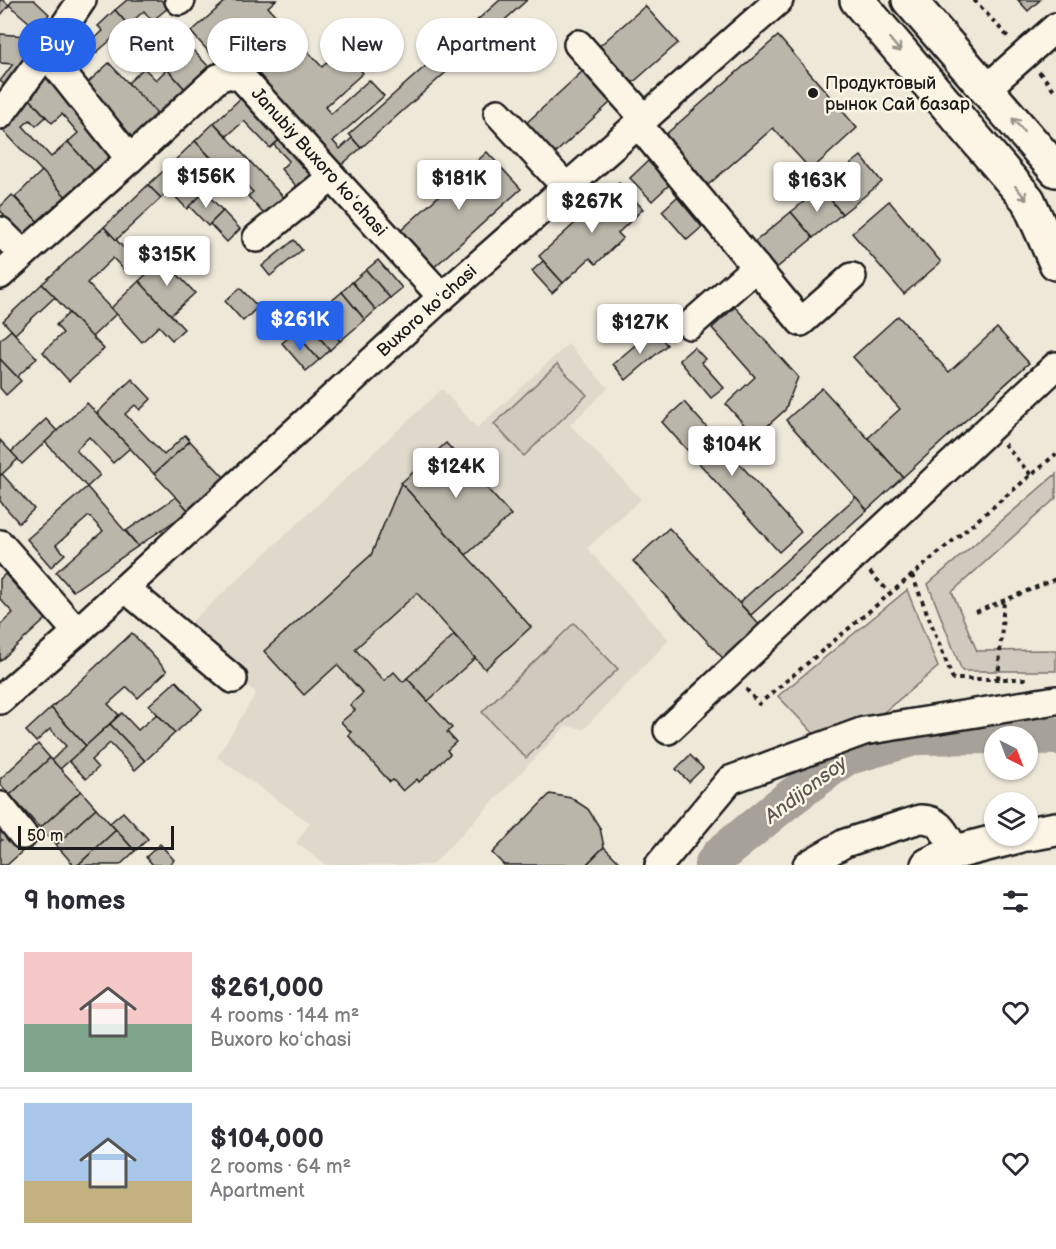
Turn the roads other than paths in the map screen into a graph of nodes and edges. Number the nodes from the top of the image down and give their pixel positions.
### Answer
1 (82, 0) edge
2 (779, 0) edge
3 (857, 0) edge
4 (909, 0) edge
5 (69, 18) edge
6 (1056, 27) edge
7 (578, 44) dead end
8 (31, 72) edge
9 (60, 72) edge
10 (987, 88) junction
11 (498, 113) dead end
12 (0, 115) edge
13 (641, 121) junction
14 (130, 159) junction
15 (1056, 170) edge
16 (332, 177) junction
17 (566, 187) junction
18 (0, 231) edge
19 (257, 238) dead end
20 (23, 254) junction
21 (1056, 263) edge
22 (756, 267) junction
23 (0, 276) edge
24 (852, 277) dead end
25 (442, 297) junction
26 (690, 325) dead end
27 (1056, 366) edge
28 (0, 544) edge
29 (125, 588) junction
30 (77, 632) junction
31 (233, 679) dead end
32 (0, 700) edge
33 (1056, 700) edge
34 (668, 730) dead end
35 (0, 806) edge
36 (1056, 829) edge
37 (1038, 832) edge
38 (23, 834) dead end
39 (984, 846) edge
40 (942, 858) edge
41 (659, 865) edge
42 (807, 865) edge

1 - 5 street
2 - 13 street, Buxoro koʻchasi
3 -> 21 main road
4 - 10 main road
6 - 10 street
7 - 13 street
8 - 12 street
9 - 14 street
15 -> 10 main road
11 - 17 street
13 - 17 street, Buxoro koʻchasi
13 - 22 street
14 - 16 street, Janubiy Buxoro koʻchasi
14 - 20 street, Janubiy Buxoro koʻchasi
16 - 19 street
16 - 25 street, Janubiy Buxoro koʻchasi
17 - 25 street, Buxoro koʻchasi
18 - 20 street
20 - 23 street, Janubiy Buxoro koʻchasi
22 - 24 street
22 - 26 street
25 - 29 street, Buxoro koʻchasi
27 - 34 street
28 - 30 street
29 - 30 street, Buxoro koʻchasi
29 - 31 street
30 - 32 street, Buxoro koʻchasi
33 - 41 street
35 - 38 street
36 - 37 main road
39 - 40 main road
40 - 42 street

